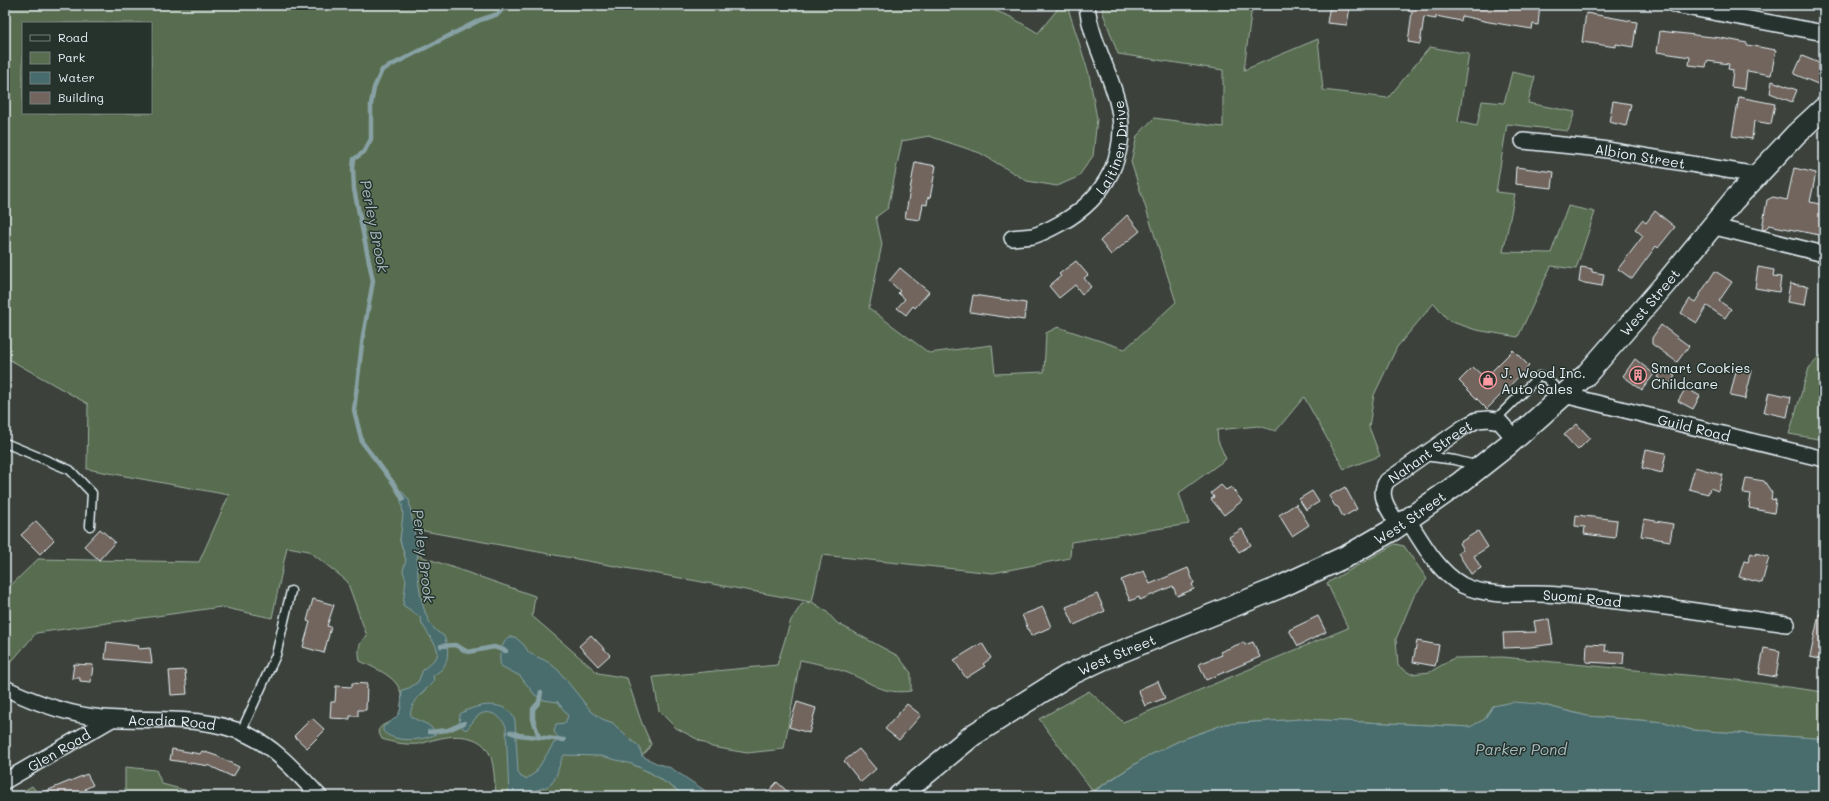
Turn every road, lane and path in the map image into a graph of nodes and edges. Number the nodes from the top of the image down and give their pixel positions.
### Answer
1 (1087, 5) edge
2 (1675, 5) edge
3 (1824, 33) edge
4 (1824, 108) edge
5 (1523, 140) dead end
6 (1757, 175) junction
7 (1711, 226) junction
8 (1012, 238) dead end
9 (1824, 254) edge
10 (1564, 396) junction
11 (1495, 420) junction
12 (1515, 439) junction
13 (5, 443) edge
14 (1424, 456) junction
15 (1824, 459) edge
16 (1481, 467) junction
17 (1403, 523) junction
18 (90, 526) dead end
19 (290, 591) dead end
20 (1787, 624) dead end
21 (5, 688) edge
22 (112, 719) junction
23 (241, 732) junction
24 (5, 781) edge
25 (319, 796) edge
26 (899, 796) edge

1 - 8 street, Laitinen Drive
2 - 3 street
4 - 6 main road, West Street
5 - 6 street, Albion Street
6 - 7 main road, West Street
7 - 9 street
7 - 10 main road, West Street
10 - 11 lane
10 - 12 main road, West Street
10 - 15 street, Guild Road
11 - 12 street
11 - 14 street, Nahant Street
12 - 16 main road, West Street
13 - 18 lane
14 - 16 lane
14 - 17 street, Nahant Street
16 - 17 main road, West Street
17 - 20 street, Suomi Road
17 - 26 main road, West Street
19 - 23 lane
21 - 22 street, Acadia Road
22 - 23 street, Acadia Road
22 - 24 street, Glen Road
23 - 25 street, Acadia Road

